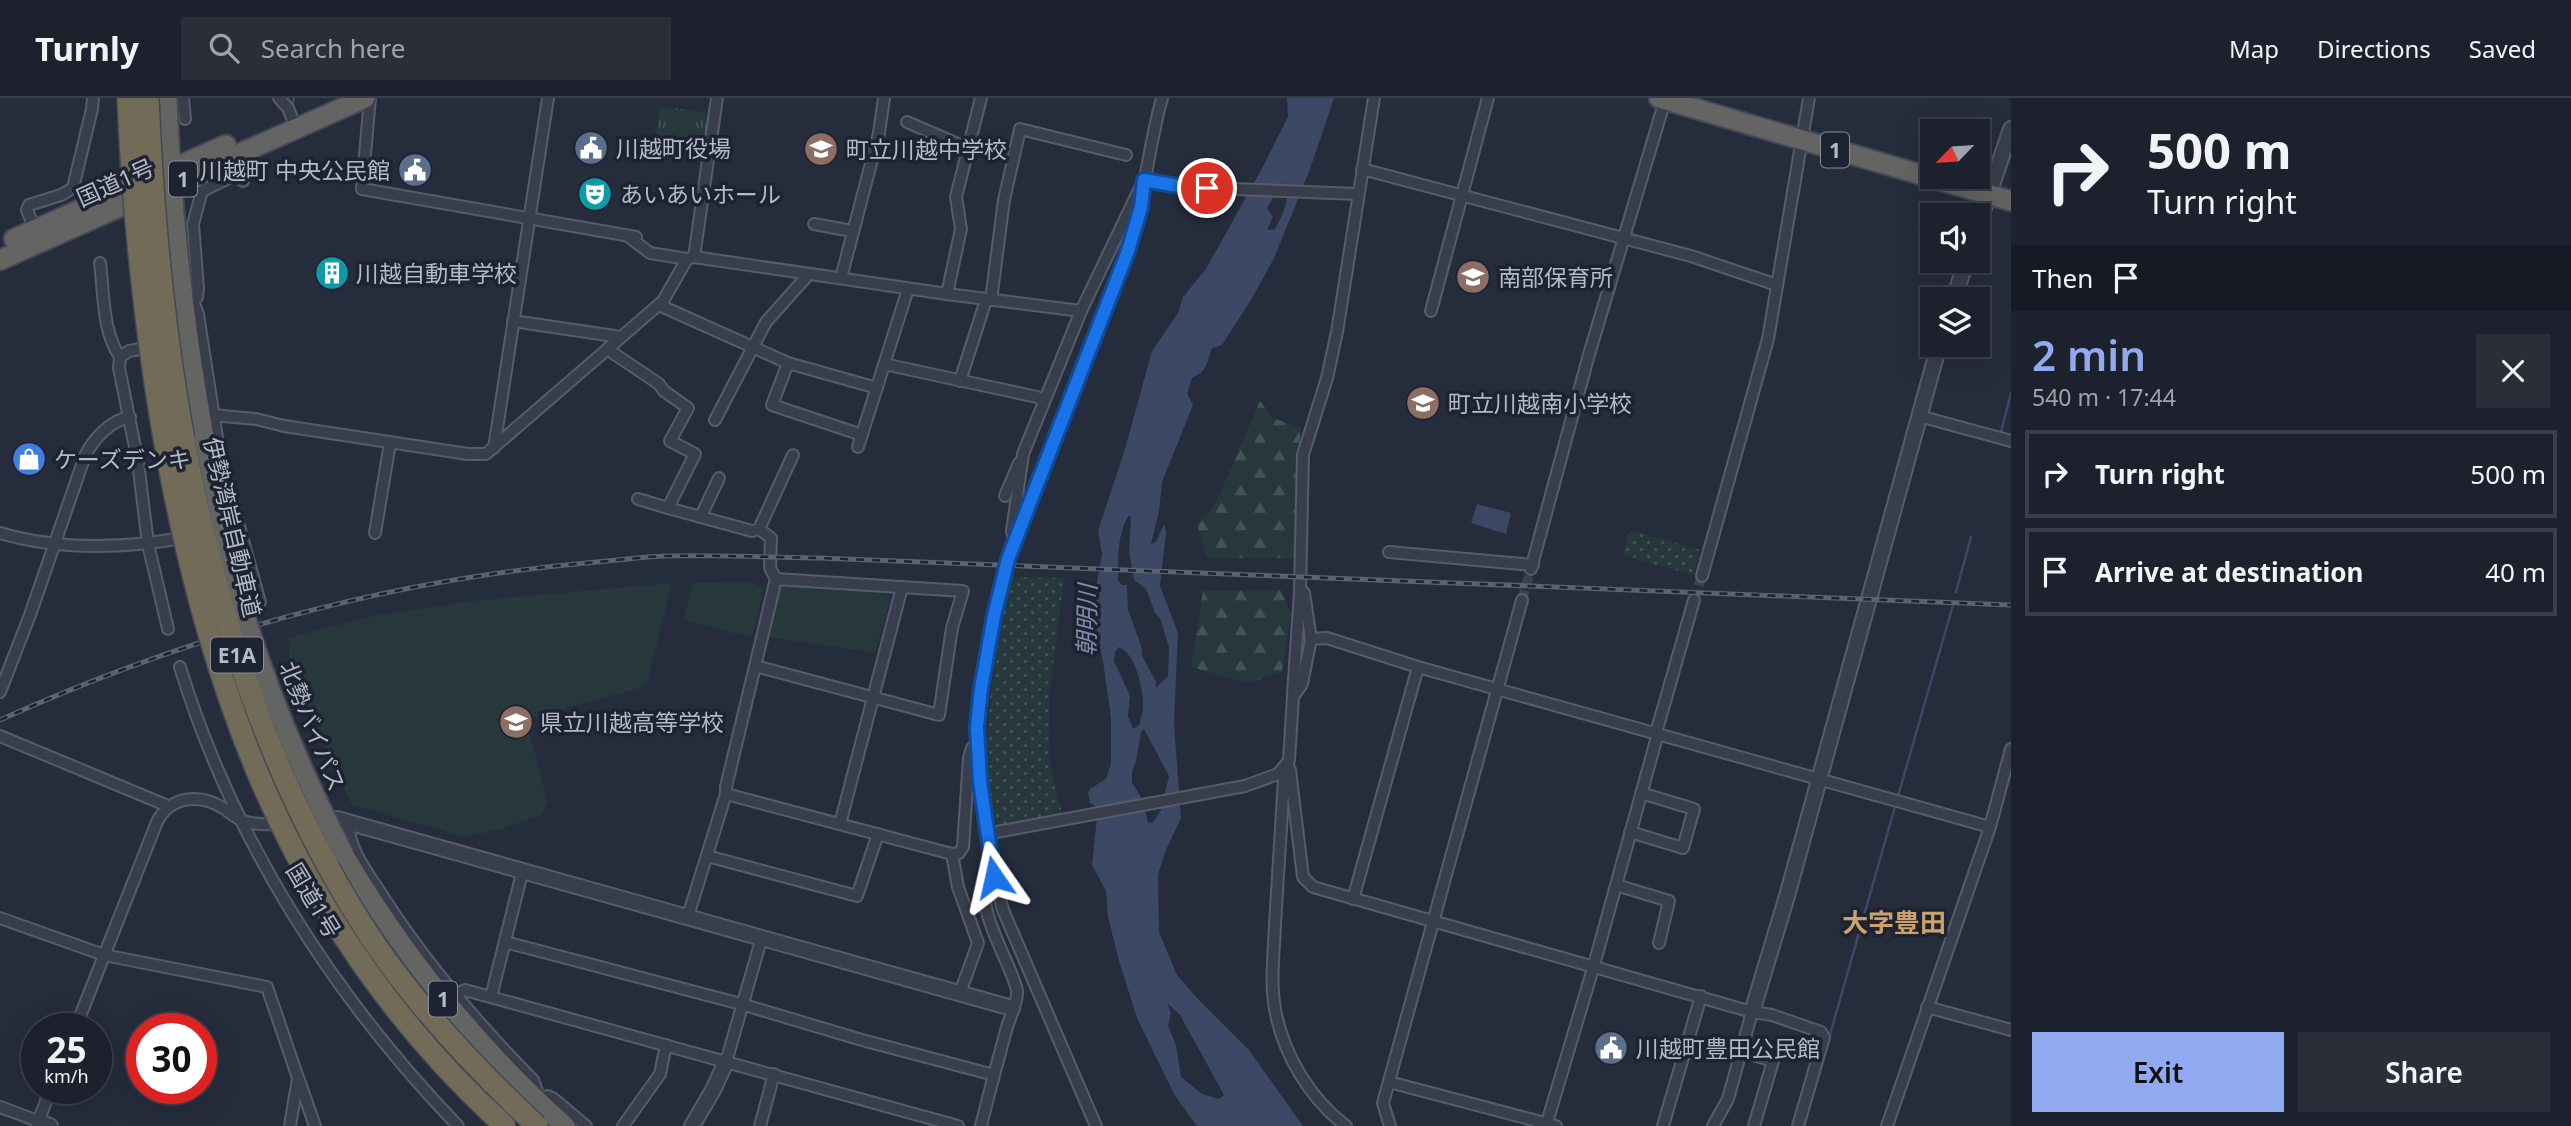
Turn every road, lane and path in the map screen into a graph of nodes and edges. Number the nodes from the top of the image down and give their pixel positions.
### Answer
1 (93, 98) edge
2 (129, 98) edge
3 (148, 98) edge
4 (167, 98) edge
5 (183, 98) edge
6 (279, 98) edge
7 (346, 98) edge
8 (367, 98) edge
9 (548, 98) edge
10 (717, 98) edge
11 (884, 98) edge
12 (981, 98) edge
13 (1162, 98) edge
14 (1374, 98) edge
15 (1488, 98) edge
16 (1809, 98) edge
17 (1662, 99) edge
18 (1699, 104) edge
19 (292, 118) junction
20 (185, 119) dead end
21 (906, 122) dead end
22 (2011, 129) edge
23 (168, 131) junction
24 (1800, 140) junction
25 (969, 149) junction
26 (204, 154) junction
27 (1126, 155) dead end
28 (1362, 169) junction
29 (168, 176) junction
30 (1144, 180) junction
31 (243, 181) dead end
32 (1358, 194) junction
33 (1987, 194) junction
34 (1463, 196) junction
35 (2011, 201) edge
36 (1984, 203) edge
37 (530, 218) junction
38 (814, 225) dead end
39 (36, 230) junction
40 (852, 231) junction
41 (1623, 238) junction
42 (0, 246) edge
43 (690, 258) junction
44 (0, 260) edge
45 (100, 263) dead end
46 (808, 275) junction
47 (841, 278) junction
48 (1777, 285) junction
49 (908, 289) junction
50 (947, 294) junction
51 (188, 300) junction
52 (988, 300) junction
53 (660, 305) junction
54 (1081, 311) junction
55 (1431, 311) dead end
56 (513, 321) junction
57 (621, 337) junction
58 (188, 341) junction
59 (753, 346) junction
60 (608, 348) junction
61 (120, 357) junction
62 (1936, 357) edge
63 (788, 363) junction
64 (884, 364) junction
65 (960, 381) junction
66 (877, 388) junction
67 (1044, 401) junction
68 (213, 415) junction
69 (1919, 416) junction
70 (130, 417) junction
71 (715, 419) dead end
72 (862, 435) junction
73 (2011, 441) edge
74 (390, 443) junction
75 (858, 447) dead end
76 (494, 448) junction
77 (1023, 454) junction
78 (793, 455) dead end
79 (719, 478) dead end
80 (1005, 496) dead end
81 (638, 499) dead end
82 (668, 508) junction
83 (701, 516) junction
84 (238, 524) junction
85 (759, 529) junction
86 (0, 533) edge
87 (375, 533) dead end
88 (53, 544) junction
89 (148, 544) junction
90 (1014, 544) junction
91 (1389, 552) dead end
92 (1702, 576) tunnel mouth
93 (776, 579) junction
94 (902, 587) junction
95 (1300, 589) junction
96 (1522, 600) tunnel mouth
97 (1694, 600) tunnel mouth
98 (260, 602) dead end
99 (168, 629) dead end
100 (1311, 639) junction
101 (755, 666) junction
102 (180, 667) dead end
103 (1418, 667) junction
104 (1498, 690) junction
105 (0, 692) edge
106 (1293, 697) junction
107 (873, 698) junction
108 (1657, 733) junction
109 (0, 736) edge
110 (977, 744) junction
111 (2011, 749) edge
112 (1289, 760) junction
113 (1818, 779) junction
114 (1641, 793) junction
115 (726, 794) junction
116 (168, 806) junction
117 (343, 820) junction
118 (243, 821) junction
119 (840, 824) junction
120 (1990, 827) junction
121 (1630, 832) junction
122 (878, 834) junction
123 (986, 834) junction
124 (952, 854) junction
125 (707, 856) junction
126 (523, 869) junction
127 (994, 877) junction
128 (1616, 885) junction
129 (1353, 899) junction
130 (688, 916) junction
131 (0, 918) edge
132 (1434, 921) junction
133 (762, 937) junction
134 (505, 942) junction
135 (1659, 943) dead end
136 (104, 955) junction
137 (1594, 965) junction
138 (960, 993) junction
139 (454, 995) junction
140 (1701, 996) junction
141 (491, 997) junction
142 (741, 1004) junction
143 (1927, 1007) junction
144 (1012, 1008) junction
145 (1752, 1012) junction
146 (81, 1013) edge
147 (2011, 1030) edge
148 (666, 1045) junction
149 (1741, 1051) junction
150 (726, 1062) junction
151 (774, 1074) junction
152 (994, 1075) junction
153 (298, 1077) junction
154 (533, 1080) junction
155 (1389, 1082) junction
156 (545, 1099) junction
157 (47, 1104) edge
158 (0, 1107) edge
159 (42, 1124) edge
160 (1549, 1125) edge
161 (290, 1126) edge
162 (315, 1126) edge
163 (458, 1126) edge
164 (505, 1126) edge
165 (537, 1126) edge
166 (565, 1126) edge
167 (586, 1126) edge
168 (623, 1126) edge
169 (692, 1126) edge
170 (760, 1126) edge
171 (958, 1126) edge
172 (981, 1126) edge
173 (1096, 1126) edge
174 (1346, 1126) edge
175 (1390, 1126) edge
176 (1663, 1126) edge
177 (1713, 1126) edge
178 (1754, 1126) edge
179 (1798, 1126) edge
180 (1887, 1126) edge

1 - 39 street
2 - 29 highway, 北勢バイパス / 1
2 - 164 highway, E1A, bridge
3 - 165 highway, 伊勢湾岸自動車道 / E1A, bridge
4 - 23 highway, 北勢バイパス / 1
5 - 20 street
6 - 19 street
7 - 19 highway, 国道1号 / 1
8 - 29 highway, 国道1号 / 1
8 - 37 street
9 - 37 street
10 - 43 street
11 - 40 street
12 - 25 street
13 - 30 street
14 - 28 street
15 - 34 street
16 - 24 street
17 - 18 highway, 1
17 - 41 street
18 - 24 highway, 1
19 - 26 highway, 国道1号 / 1
21 - 25 street
22 - 33 street
23 - 26 highway
23 - 29 highway, 北勢バイパス / 1
24 - 33 highway, 1
24 - 48 street
25 - 50 street
26 - 29 highway, 国道1号 / 1
27 - 52 street
28 - 32 street
28 - 34 street
29 - 39 highway, 国道1号 / 1
29 - 44 highway, 国道1号 / 1
29 - 51 highway, 北勢バイパス / 1
30 - 32 street
30 - 54 street
30 - 90 street
31 - 51 street
32 - 95 street
33 - 35 highway, 1
33 - 36 street
34 - 41 street
34 - 55 street
37 - 43 street
37 - 56 street
38 - 40 street
39 - 42 highway, 国道1号 / 1
40 - 47 street
41 - 48 street
41 - 91 street
43 - 46 street
43 - 53 street
45 - 61 street
46 - 47 street
46 - 59 street
47 - 49 street
48 - 92 street
49 - 50 street
49 - 64 street
50 - 52 street
51 - 58 highway, 北勢バイパス / 1
51 - 68 street, 1
52 - 54 street
52 - 65 street
53 - 57 street
53 - 59 street
54 - 67 street
56 - 57 street
56 - 76 street
57 - 60 street
58 - 61 street
58 - 156 highway, 北勢バイパス / 1, bridge
59 - 63 street
59 - 71 street
60 - 76 street
60 - 82 street
61 - 70 street
62 - 69 street
63 - 66 street
63 - 72 street
64 - 65 street
64 - 66 street
65 - 67 street
66 - 72 street
67 - 77 street
68 - 74 street
68 - 84 street, 1
69 - 73 street
69 - 113 street
70 - 88 street
70 - 89 street
72 - 75 street
74 - 76 street
74 - 87 street
77 - 80 street
77 - 90 street
78 - 85 street
79 - 83 street
81 - 82 street
82 - 83 street
83 - 85 street
84 - 89 street
84 - 98 street, 1
85 - 93 street
86 - 88 street
88 - 89 street
88 - 105 street
89 - 99 street
90 - 110 street
93 - 94 street
93 - 101 street
94 - 107 street
94 - 107 street
95 - 100 street
95 - 106 street
96 - 104 street
97 - 108 street
100 - 103 street
100 - 106 street
101 - 107 street
101 - 115 street
102 - 118 street, 国道1号
103 - 104 street
103 - 129 street
104 - 108 street
104 - 132 street
106 - 112 street
107 - 119 street
108 - 113 street
108 - 114 street
109 - 116 street
110 - 123 street
110 - 124 street
111 - 120 street
112 - 123 street
112 - 129 street
112 - 174 street
113 - 120 street
113 - 145 street
114 - 121 street
114 - 121 street
115 - 119 street
115 - 125 street
116 - 118 street
116 - 136 street
117 - 118 street
117 - 126 street
117 - 139 street
118 - 163 street, 国道1号
119 - 122 street
120 - 143 street
121 - 128 street
122 - 124 street
122 - 125 street
123 - 127 street
124 - 138 street
125 - 130 street
126 - 130 street
126 - 134 street
127 - 144 street
127 - 173 street
128 - 135 street
128 - 137 street
129 - 132 street
130 - 133 street
131 - 136 street
132 - 137 street
132 - 155 street
133 - 138 street
133 - 142 street
134 - 141 street
134 - 142 street
136 - 146 street
136 - 153 street
137 - 140 street
137 - 160 street
138 - 144 street
139 - 141 street
139 - 154 street
140 - 145 street
140 - 176 street
141 - 148 street
142 - 150 street
142 - 152 street
143 - 147 street
143 - 180 street
144 - 152 street
145 - 149 street
145 - 179 street
148 - 150 street
148 - 168 street
149 - 177 street
149 - 178 street
150 - 151 street
150 - 169 street
151 - 170 street
151 - 171 street
152 - 172 street
153 - 161 street
153 - 162 street
154 - 156 street
154 - 156 street
155 - 160 street
155 - 175 street
156 - 166 highway, 北勢バイパス / 1
156 - 167 street
157 - 159 street
158 - 159 street

